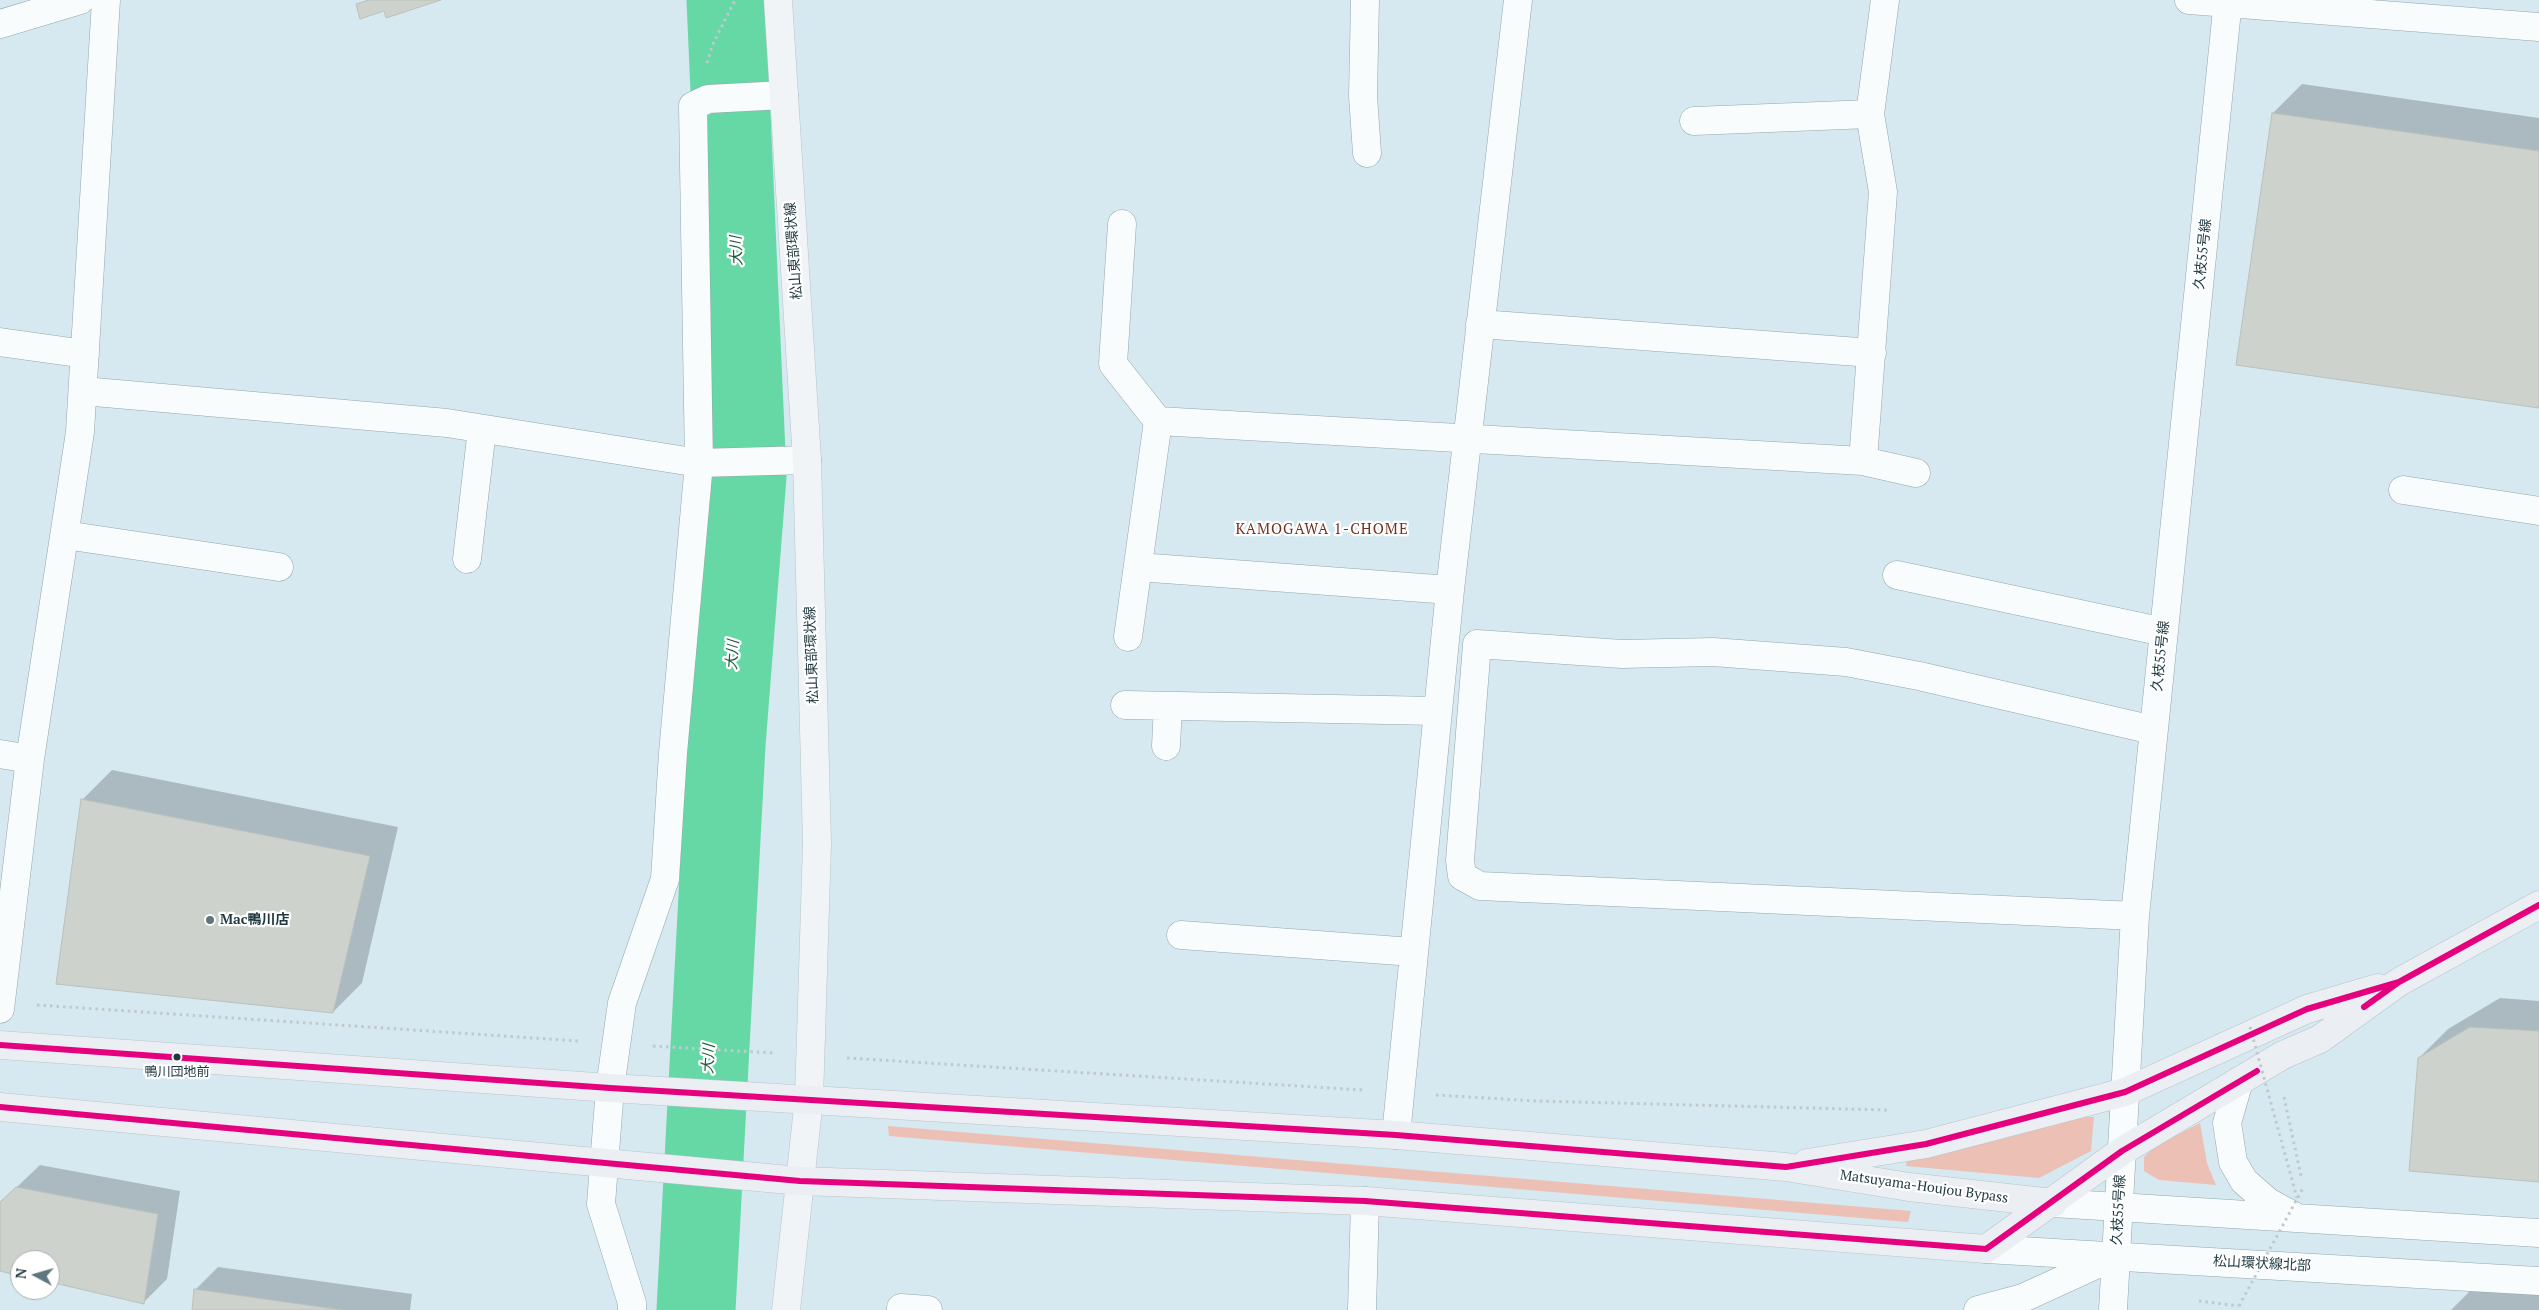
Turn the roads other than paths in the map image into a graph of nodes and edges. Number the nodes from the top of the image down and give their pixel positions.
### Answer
1 (80, 0) edge
2 (106, 0) edge
3 (778, 0) edge
4 (1365, 0) edge
5 (1518, 0) edge
6 (1885, 0) edge
7 (2189, 0) edge
8 (2228, 2) edge
9 (0, 24) edge
10 (2539, 27) edge
11 (774, 96) junction
12 (1870, 114) junction
13 (1694, 121) dead end
14 (1367, 153) dead end
15 (1122, 224) dead end
16 (1480, 324) junction
17 (0, 342) edge
18 (1872, 353) junction
19 (85, 354) junction
20 (83, 391) junction
21 (1158, 421) junction
22 (482, 429) junction
23 (1467, 437) junction
24 (795, 461) junction
25 (1863, 461) junction
26 (706, 463) junction
27 (1916, 473) dead end
28 (2403, 490) dead end
29 (2539, 511) edge
30 (64, 535) junction
31 (467, 559) dead end
32 (279, 566) dead end
33 (1138, 567) junction
34 (1897, 575) dead end
35 (1450, 590) junction
36 (2164, 632) junction
37 (1128, 637) dead end
38 (1125, 706) dead end
39 (1168, 706) junction
40 (1437, 711) junction
41 (2153, 730) junction
42 (1166, 746) dead end
43 (0, 754) edge
44 (30, 758) junction
45 (2539, 905) edge
46 (2134, 916) junction
47 (1181, 935) dead end
48 (1413, 952) junction
49 (2399, 982) junction
50 (0, 1005) edge
51 (0, 1045) edge
52 (2239, 1082) junction
53 (610, 1088) junction
54 (2125, 1092) junction
55 (809, 1099) junction
56 (0, 1107) edge
57 (1396, 1135) junction
58 (2122, 1151) junction
59 (604, 1164) junction
60 (1786, 1167) junction
61 (800, 1181) junction
62 (1365, 1201) junction
63 (2052, 1203) junction
64 (2119, 1208) junction
65 (2298, 1208) junction
66 (2539, 1233) edge
67 (1986, 1248) junction
68 (2117, 1255) junction
69 (2539, 1281) edge
70 (632, 1310) edge
71 (786, 1310) edge
72 (901, 1310) edge
73 (928, 1310) edge
74 (1362, 1310) edge
75 (1978, 1310) edge
76 (2113, 1310) edge

1 - 9 street
2 - 19 street
3 - 11 main road, 松山東部環状線
4 - 14 street
5 - 16 street
6 - 12 street
7 - 8 street
8 - 10 street
8 - 36 street, 久枝55号線
11 - 24 main road, 松山東部環状線
11 - 26 street
12 - 13 street
12 - 18 street
15 - 21 street
16 - 18 street
16 - 23 street
17 - 19 street
18 - 25 street
19 - 20 street
20 - 22 street
20 - 30 street
21 - 23 street
21 - 33 street
22 - 26 street
22 - 31 street
23 - 25 street
23 - 35 street
24 - 26 street
24 - 55 main road, 松山東部環状線
25 - 27 street
26 - 53 street
28 - 29 street
30 - 32 street
30 - 44 street
33 - 35 street
33 - 37 street
34 - 36 street
35 - 40 street
36 - 41 street, 久枝55号線
38 - 39 street
39 - 40 street
39 - 42 street
40 - 48 street
41 - 46 street, 久枝55号線
41 - 46 street
43 - 44 street
44 - 50 street
45 - 49 highway
46 - 54 street, 久枝55号線
47 - 48 street
48 - 57 street
49 - 52 highway
49 - 54 highway
51 - 53 highway, Matsuyama-Houjou Bypass
52 - 58 highway
52 - 65 street
53 - 55 highway, Matsuyama-Houjou Bypass
53 - 59 street
54 - 58 street, 久枝55号線
54 - 60 highway
55 - 57 highway, Matsuyama-Houjou Bypass
55 - 61 main road, 松山東部環状線
56 - 59 highway
57 - 60 highway, Matsuyama-Houjou Bypass
58 - 63 highway
58 - 64 street, 久枝55号線
59 - 61 highway
59 - 70 street
60 - 63 highway, Matsuyama-Houjou Bypass
61 - 62 highway
61 - 71 main road, 松山東部環状線
62 - 67 highway
62 - 74 street
63 - 64 street
63 - 67 highway
64 - 65 street
64 - 68 street, 久枝55号線
65 - 66 street
67 - 68 street, 松山環状線北部
68 - 69 street, 松山環状線北部
68 - 75 street
68 - 76 street, 久枝55号線
72 - 73 street

